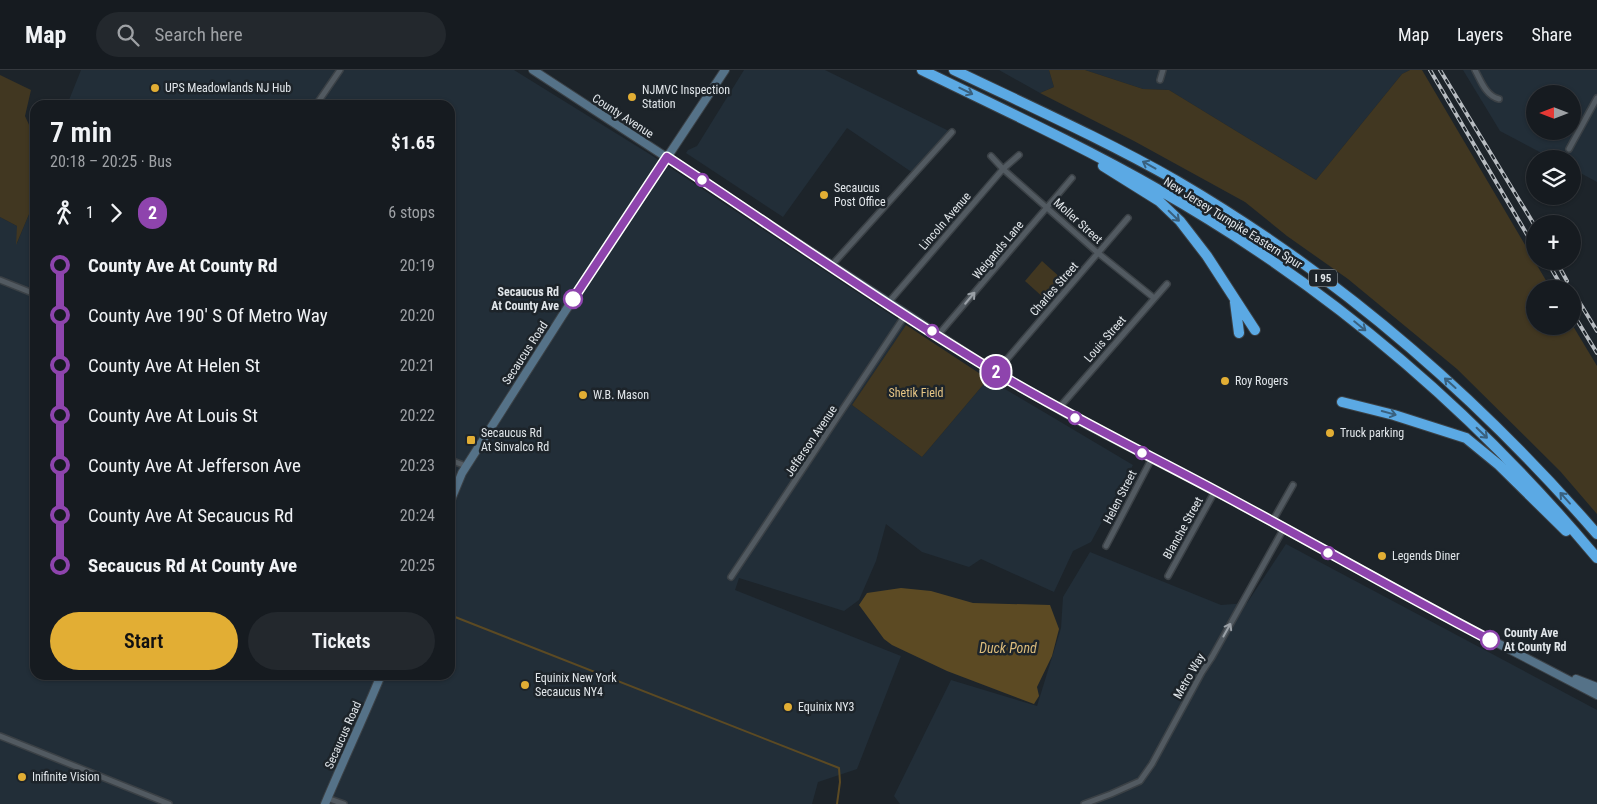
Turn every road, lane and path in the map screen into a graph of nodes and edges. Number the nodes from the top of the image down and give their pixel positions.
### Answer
1 (340, 70) edge
2 (533, 70) edge
3 (725, 70) edge
4 (922, 70) edge
5 (954, 70) edge
6 (967, 70) edge
7 (1163, 70) edge
8 (1475, 70) edge
9 (1160, 80) dead end
10 (998, 91) junction
11 (1597, 98) edge
12 (319, 100) edge
13 (1499, 100) dead end
14 (952, 132) dead end
15 (1062, 139) junction
16 (1569, 149) dead end
17 (1019, 155) dead end
18 (991, 156) dead end
19 (667, 157) junction
20 (1003, 169) junction
21 (1072, 178) dead end
22 (1047, 208) junction
23 (1128, 218) dead end
24 (1098, 253) junction
25 (832, 266) junction
26 (0, 280) edge
27 (1167, 284) dead end
28 (30, 292) edge
29 (1154, 298) junction
30 (1234, 299) junction
31 (888, 303) junction
32 (906, 314) junction
33 (1255, 330) dead end
34 (1239, 334) dead end
35 (938, 335) junction
36 (996, 372) junction
37 (1342, 402) dead end
38 (1058, 408) junction
39 (1152, 458) junction
40 (455, 462) edge
41 (466, 466) junction
42 (1293, 484) dead end
43 (455, 490) edge
44 (1215, 491) junction
45 (1272, 522) junction
46 (1284, 528) junction
47 (1597, 534) edge
48 (1106, 546) dead end
49 (1597, 558) edge
50 (1168, 576) dead end
51 (731, 577) dead end
52 (1549, 670) junction
53 (379, 680) edge
54 (1597, 687) edge
55 (1597, 696) edge
56 (0, 736) edge
57 (326, 801) edge
58 (169, 804) edge
59 (344, 804) edge
60 (1084, 804) edge

1 - 12 street
2 - 19 main road, County Avenue
3 - 19 main road, Secaucus Road
4 -> 15 highway, New Jersey Turnpike Eastern Spur / I 95
5 - 10 highway, New Jersey Turnpike Eastern Spur / I 95
6 - 10 highway
7 - 9 street
8 - 13 street
47 -> 10 highway, New Jersey Turnpike Eastern Spur / I 95
11 - 16 street
14 - 25 street
15 -> 30 highway
15 -> 49 highway, New Jersey Turnpike Eastern Spur / I 95
17 - 20 street, Lincoln Avenue
18 - 20 street, Moller Street
19 - 25 main road, County Avenue
19 - 41 main road, Secaucus Road
20 - 22 street, Moller Street
20 - 31 street, Lincoln Avenue
21 - 22 street, Weigands Lane
22 - 24 street, Moller Street
35 -> 22 street, Weigands Lane
23 - 24 street, Charles Street
24 - 29 street, Moller Street
24 - 36 street, Charles Street
25 - 31 main road, County Avenue
26 - 28 street
27 - 29 street, Louis Street
29 - 38 street, Louis Street
30 - 33 highway
30 - 34 highway
31 - 32 main road, County Avenue
32 - 35 main road, County Avenue
32 - 51 street, Jefferson Avenue
35 - 36 main road, County Avenue
36 - 38 main road, County Avenue
37 -> 49 highway
38 - 39 main road, County Avenue
39 - 44 main road, County Avenue
39 - 48 street, Helen Street
40 - 41 street
41 - 43 main road, Secaucus Road
42 - 45 street
44 - 45 main road, County Avenue
44 - 50 street, Blanche Street
45 - 46 main road, County Avenue
46 - 52 main road, County Avenue
60 -> 46 street, Metro Way
52 - 54 main road
52 - 55 main road, County Avenue
53 - 57 main road, Secaucus Road
56 - 58 street
57 - 59 street

